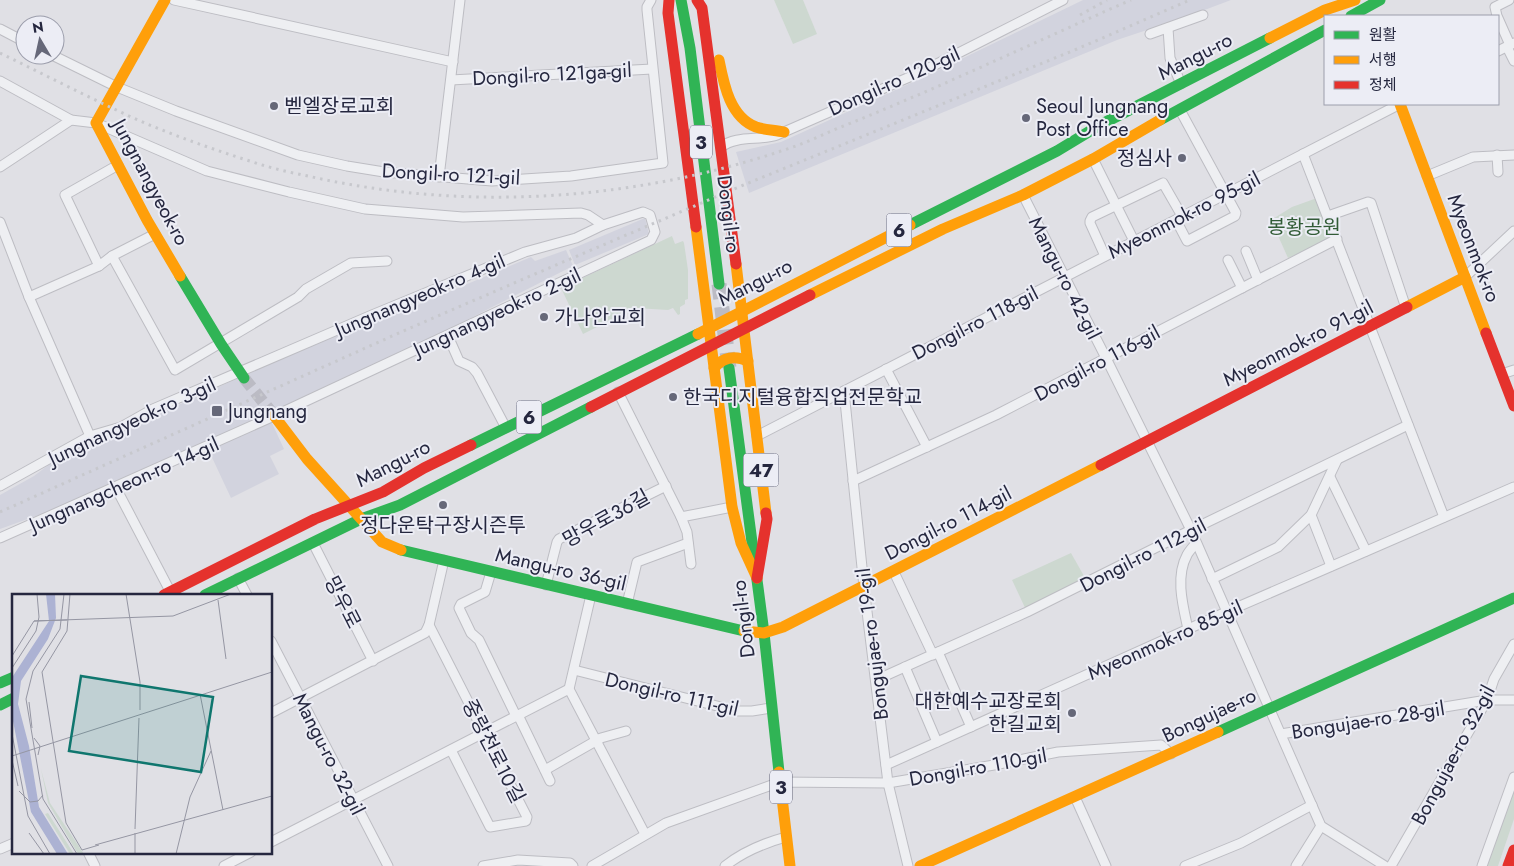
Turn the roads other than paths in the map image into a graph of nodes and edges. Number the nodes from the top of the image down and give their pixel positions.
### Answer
1 (165, 0) edge
2 (174, 0) edge
3 (460, 0) edge
4 (651, 0) edge
5 (669, 0) edge
6 (681, 0) edge
7 (1063, 0) edge
8 (1355, 0) edge
9 (1380, 0) edge
10 (1510, 0) edge
11 (699, 4) edge
12 (1046, 4) edge
13 (1363, 9) edge
14 (1203, 15) dead end
15 (1497, 15) edge
16 (1499, 21) edge
17 (1168, 28) junction
18 (0, 29) edge
19 (1324, 31) edge
20 (1150, 34) dead end
21 (15, 37) edge
22 (1510, 45) edge
23 (1514, 61) edge
24 (65, 62) edge
25 (453, 62) junction
26 (652, 69) junction
27 (452, 80) junction
28 (0, 81) edge
29 (1181, 84) junction
30 (117, 88) junction
31 (1398, 105) edge
32 (1400, 105) edge
33 (1180, 110) junction
34 (71, 120) junction
35 (96, 123) junction
36 (784, 132) junction
37 (721, 147) junction
38 (1303, 154) junction
39 (1497, 155) junction
40 (1514, 155) edge
41 (1093, 159) junction
42 (118, 165) junction
43 (0, 167) edge
44 (1498, 172) dead end
45 (1427, 176) junction
46 (439, 177) junction
47 (1226, 193) junction
48 (1023, 195) junction
49 (1116, 205) junction
50 (1328, 216) junction
51 (1179, 218) junction
52 (0, 222) edge
53 (603, 225) junction
54 (1514, 231) edge
55 (155, 234) junction
56 (1337, 239) junction
57 (1134, 241) junction
58 (1246, 250) dead end
59 (112, 256) junction
60 (1105, 256) junction
61 (1228, 260) dead end
62 (387, 261) dead end
63 (99, 266) junction
64 (1064, 277) junction
65 (1465, 277) junction
66 (737, 279) junction
67 (1258, 280) junction
68 (719, 284) tunnel mouth
69 (703, 285) junction
70 (1242, 288) junction
71 (29, 297) junction
72 (1406, 308) junction
73 (742, 310) junction
74 (1371, 326) junction
75 (707, 328) junction
76 (744, 328) junction
77 (448, 336) junction
78 (221, 344) junction
79 (710, 345) junction
80 (1106, 358) junction
81 (748, 361) junction
82 (729, 368) tunnel mouth
83 (886, 369) junction
84 (714, 370) junction
85 (1514, 370) edge
86 (1502, 374) junction
87 (242, 375) junction
88 (844, 391) junction
89 (618, 392) junction
90 (1514, 406) edge
91 (273, 415) junction
92 (1408, 425) junction
93 (506, 428) junction
94 (90, 436) junction
95 (757, 436) junction
96 (1148, 441) junction
97 (926, 447) junction
98 (1337, 460) junction
99 (1330, 477) junction
100 (853, 481) junction
101 (0, 486) edge
102 (666, 486) junction
103 (1514, 487) edge
104 (116, 488) junction
105 (350, 505) junction
106 (732, 507) junction
107 (1311, 515) junction
108 (682, 517) junction
109 (1444, 517) junction
110 (361, 519) junction
111 (1191, 530) junction
112 (0, 538) edge
113 (313, 543) junction
114 (688, 543) junction
115 (1196, 543) junction
116 (1366, 551) junction
117 (444, 560) junction
118 (690, 564) dead end
119 (1331, 566) junction
120 (491, 572) junction
121 (894, 572) junction
122 (238, 578) junction
123 (757, 578) junction
124 (1212, 579) junction
125 (546, 585) junction
126 (864, 587) junction
127 (167, 593) edge
128 (207, 594) edge
129 (246, 594) edge
130 (590, 595) junction
131 (1514, 598) edge
132 (627, 604) junction
133 (1226, 612) junction
134 (429, 625) junction
135 (1188, 629) junction
136 (764, 633) junction
137 (272, 643) edge
138 (1514, 644) edge
139 (936, 653) junction
140 (373, 661) junction
141 (904, 667) junction
142 (574, 670) junction
143 (876, 680) junction
144 (569, 689) junction
145 (301, 698) junction
146 (12, 699) edge
147 (1486, 700) junction
148 (1514, 700) edge
149 (0, 705) edge
150 (772, 708) junction
151 (1269, 708) junction
152 (272, 712) edge
153 (517, 716) junction
154 (971, 727) junction
155 (626, 731) dead end
156 (485, 733) junction
157 (1281, 734) junction
158 (596, 741) junction
159 (938, 742) junction
160 (451, 750) junction
161 (1172, 754) junction
162 (886, 765) junction
163 (544, 770) junction
164 (1514, 777) edge
165 (550, 781) dead end
166 (780, 782) junction
167 (888, 783) junction
168 (1075, 796) junction
169 (354, 801) junction
170 (1312, 805) junction
171 (1321, 826) junction
172 (645, 834) junction
173 (786, 837) junction
174 (272, 842) edge
175 (12, 844) edge
176 (0, 849) edge
177 (1514, 850) edge
178 (89, 854) edge
179 (247, 854) edge
180 (95, 866) edge
181 (224, 866) edge
182 (388, 866) edge
183 (483, 866) edge
184 (573, 866) edge
185 (592, 866) edge
186 (725, 866) edge
187 (790, 866) edge
188 (908, 866) edge
189 (920, 866) edge
190 (1106, 866) edge
191 (1185, 866) edge
192 (1296, 866) edge
193 (1385, 866) edge
194 (1391, 866) edge
195 (1482, 866) edge
196 (1508, 866) edge

1 - 30 main road, Jungnangyeok-ro
2 - 25 street
3 - 25 street
4 - 26 street, Dongil-ro 121-gil
5 - 69 main road
6 - 68 main road, Dongil-ro / 3
7 - 12 street, Dongil-ro 120-gil
8 - 29 main road, Mangu-ro / 6
9 - 13 main road
10 - 15 street
11 - 36 main road
11 - 37 main road
12 - 36 street, Dongil-ro 120-gil
14 - 17 street
16 - 22 street
17 - 20 street
17 - 29 street
18 - 21 street
19 - 33 main road, Mangu-ro / 6
22 - 23 street
24 - 30 street, Dongil-ro 121-gil
25 - 27 street
26 - 27 street, Dongil-ro 121ga-gil
26 - 46 street, Dongil-ro 121-gil
27 - 46 street
28 - 34 street
29 - 73 main road, Mangu-ro / 6
30 - 35 main road, Jungnangyeok-ro
30 - 46 street, Dongil-ro 121-gil
31 - 38 street, Myeonmok-ro 95-gil
32 - 45 main road, Myeonmok-ro
33 - 41 main road, Mangu-ro / 6
33 - 47 street
34 - 35 street
34 - 43 street
35 - 42 main road, Jungnangyeok-ro
35 - 53 street
36 - 37 street, Dongil-ro 120-gil
37 - 66 main road
38 - 47 street, Myeonmok-ro 95-gil
38 - 50 street
39 - 40 street
39 - 44 street
39 - 45 street
41 - 48 main road, Mangu-ro / 6
41 - 49 street
42 - 55 main road, Jungnangyeok-ro
42 - 63 street
45 - 65 main road, Myeonmok-ro
47 - 51 street, Myeonmok-ro 95-gil
47 - 51 street
48 - 64 street, Mangu-ro 42-gil
48 - 76 main road, Mangu-ro / 6
49 - 51 street
49 - 57 street
49 - 60 street
50 - 56 street
50 - 72 street
51 - 57 street, Myeonmok-ro 95-gil
52 - 71 street
53 - 77 street, Jungnangyeok-ro 2-gil
53 - 87 street, Jungnangyeok-ro 4-gil
54 - 65 street
55 - 59 street
55 - 78 main road, Jungnangyeok-ro
56 - 67 street, Dongil-ro 116-gil
56 - 74 street
57 - 60 street, Myeonmok-ro 95-gil
58 - 67 street
59 - 63 street
59 - 78 street
60 - 64 street, Myeonmok-ro 95-gil
61 - 70 street
62 - 78 street
63 - 71 street
64 - 80 street, Mangu-ro 42-gil
64 - 83 street, Dongil-ro 118-gil
65 - 72 main road, Myeonmok-ro 91-gil
65 - 86 main road, Myeonmok-ro
66 - 69 main road
66 - 73 main road
67 - 70 street, Dongil-ro 116-gil
69 - 75 main road
70 - 80 street, Dongil-ro 116-gil
71 - 94 street
72 - 74 main road, Myeonmok-ro 91-gil
73 - 75 main road, Mangu-ro / 6
73 - 76 main road, 47
74 - 92 street
74 - 96 main road, Myeonmok-ro 91-gil
75 - 79 main road
75 - 93 main road, Mangu-ro / 6
76 - 79 main road, Mangu-ro
76 - 81 main road, 47
77 - 91 street, Jungnangyeok-ro 2-gil
77 - 93 street
78 - 87 main road, Jungnangyeok-ro
79 - 84 main road
79 - 89 main road, Mangu-ro / 6
80 - 96 street, Mangu-ro 42-gil
80 - 97 street, Dongil-ro 116-gil
81 - 84 main road
81 - 95 main road, 47
82 - 123 main road, Dongil-ro / 3
83 - 88 street, Dongil-ro 118-gil
83 - 97 street
84 - 106 main road
85 - 86 street
86 - 90 main road, Myeonmok-ro
87 - 94 street, Jungnangyeok-ro 3-gil
88 - 95 street, Dongil-ro 118-gil
88 - 100 street, Bongujae-ro 19-gil
89 - 102 street
89 - 110 main road, Mangu-ro / 6
91 - 104 street, Jungnangcheon-ro 14-gil
91 - 105 main road
92 - 98 street, Dongil-ro 112-gil
92 - 109 street
93 - 105 main road, Mangu-ro / 6
94 - 101 street, Jungnangyeok-ro 3-gil
95 - 123 main road, 47
96 - 111 street, Mangu-ro 42-gil
96 - 121 main road, Dongil-ro 114-gil
97 - 100 street, Dongil-ro 116-gil
98 - 99 street
98 - 111 street, Dongil-ro 112-gil
99 - 107 street
99 - 116 street
100 - 126 street, Bongujae-ro 19-gil
102 - 108 street
102 - 125 street, 망우로36길
103 - 109 street, Myeonmok-ro 85-gil
104 - 112 street, Jungnangcheon-ro 14-gil
104 - 127 street, Mangu-ro
105 - 110 main road
105 - 127 main road, Mangu-ro / 6
106 - 108 street
106 - 123 main road
107 - 119 street
107 - 124 street
108 - 114 street
109 - 116 street, Myeonmok-ro 85-gil
110 - 113 main road, Mangu-ro / 6
110 - 117 main road, Mangu-ro 36-gil
111 - 115 street, Mangu-ro 42-gil
111 - 139 street, Dongil-ro 112-gil
113 - 122 main road, Mangu-ro / 6
113 - 140 street, 망우로
114 - 118 street
114 - 132 street
115 - 124 street, Mangu-ro 42-gil
115 - 135 street
116 - 119 street, Myeonmok-ro 85-gil
117 - 120 main road, Mangu-ro 36-gil
117 - 134 street
119 - 133 street, Myeonmok-ro 85-gil
120 - 125 main road, Mangu-ro 36-gil
120 - 153 street
121 - 126 main road, Dongil-ro 114-gil
121 - 139 street
122 - 128 main road, Mangu-ro / 6
122 - 129 street
123 - 136 main road, Dongil-ro / 3
124 - 133 street, Mangu-ro 42-gil
125 - 130 main road, Mangu-ro 36-gil
126 - 136 main road, Dongil-ro 114-gil
126 - 143 street, Bongujae-ro 19-gil
130 - 132 main road, Mangu-ro 36-gil
130 - 142 street
131 - 151 main road, Bongujae-ro
132 - 136 main road, Mangu-ro 36-gil
133 - 135 street, Myeonmok-ro 85-gil
133 - 151 street, Mangu-ro 42-gil
134 - 140 street
134 - 156 street, 중랑천로10길
135 - 154 street, Myeonmok-ro 85-gil
136 - 150 main road, Dongil-ro / 3
137 - 145 street, Mangu-ro 32-gil
138 - 147 street, Bongujae-ro 32-gil
139 - 141 street, Dongil-ro 112-gil
139 - 154 street
140 - 145 street
141 - 143 street, Dongil-ro 112-gil
141 - 159 street
142 - 144 street
142 - 150 street, Dongil-ro 111-gil
143 - 162 street, Bongujae-ro 19-gil
144 - 153 street
144 - 158 street
145 - 152 street
145 - 169 street, Mangu-ro 32-gil
146 - 149 main road
147 - 148 street, Bongujae-ro 28-gil
147 - 157 street, Bongujae-ro 28-gil
147 - 194 street, Bongujae-ro 32-gil
150 - 166 main road, Dongil-ro / 3
151 - 157 street, Mangu-ro 42-gil
151 - 161 main road, Bongujae-ro
153 - 156 street
153 - 163 street
154 - 159 street, Myeonmok-ro 85-gil
155 - 158 street
156 - 160 street
156 - 160 street, 중랑천로10길
157 - 170 street, Mangu-ro 42-gil
158 - 163 street
158 - 172 street
159 - 162 street, Myeonmok-ro 85-gil
160 - 169 street
161 - 167 street, Dongil-ro 110-gil
161 - 168 main road, Bongujae-ro
162 - 167 street, Bongujae-ro 19-gil
163 - 165 street
164 - 195 street
166 - 167 street, Dongil-ro 110-gil
166 - 172 street
166 - 173 main road, Dongil-ro / 3
167 - 188 street, Bongujae-ro 19-gil
168 - 189 main road, Bongujae-ro
168 - 190 street
169 - 174 street
169 - 182 street, Mangu-ro 32-gil
170 - 171 street, Mangu-ro 42-gil
170 - 191 street
171 - 192 street
171 - 193 street
172 - 185 street
173 - 186 street
173 - 187 main road, Dongil-ro / 3
175 - 176 street
177 - 196 main road
178 - 180 street
179 - 181 street
183 - 184 street

